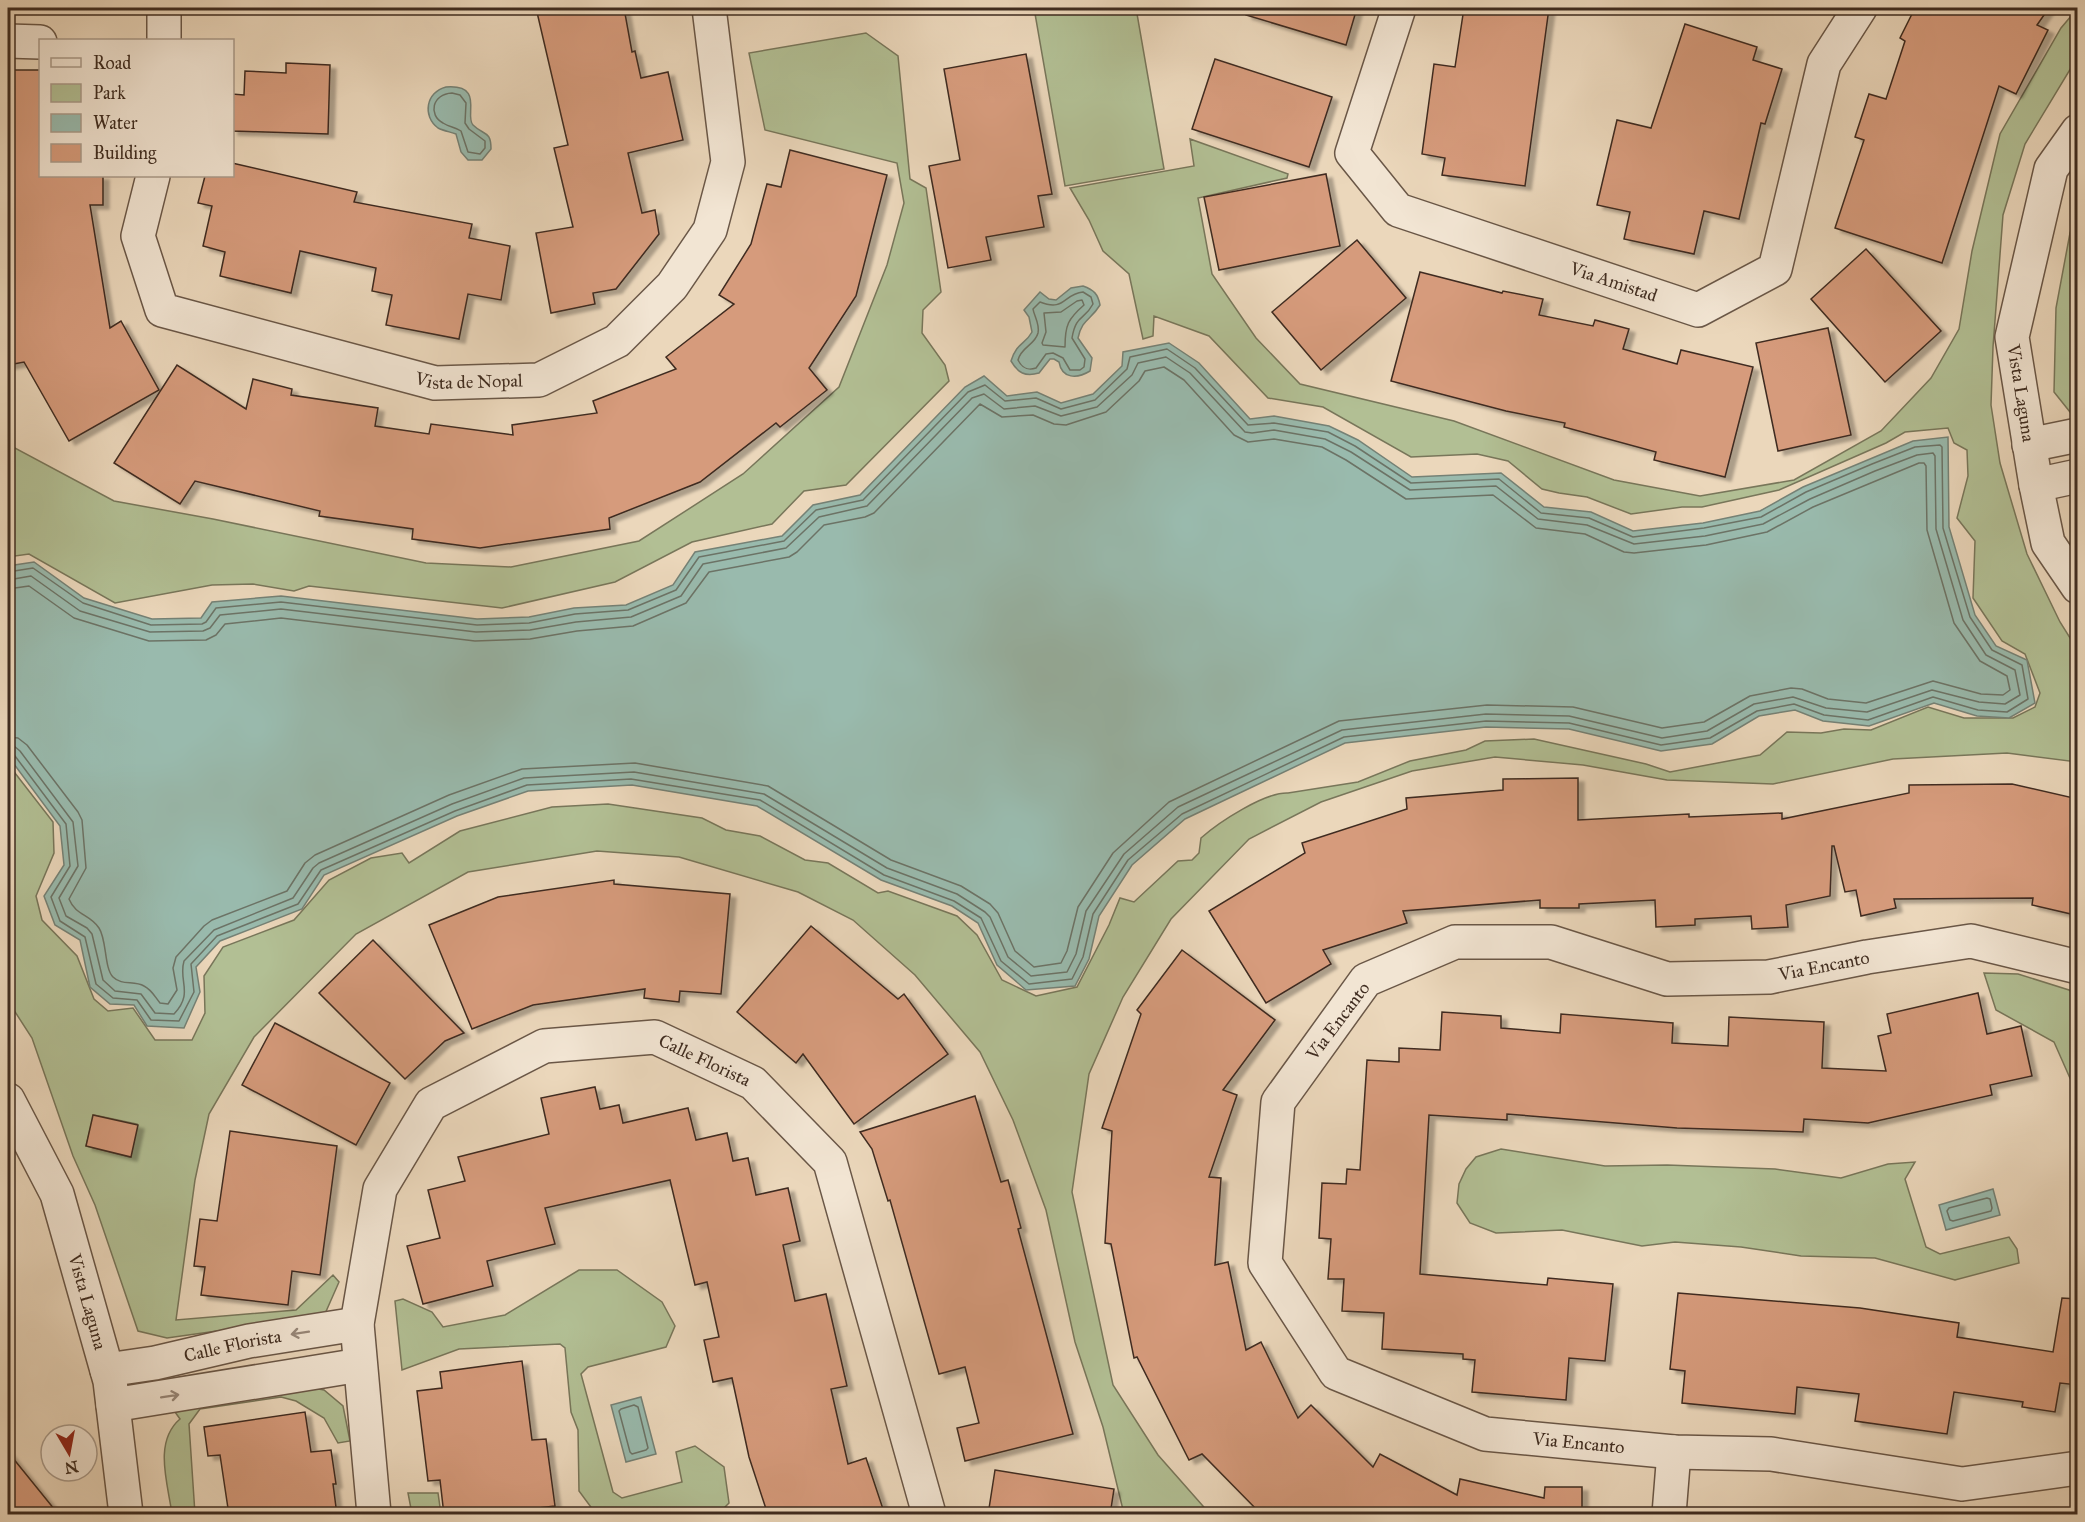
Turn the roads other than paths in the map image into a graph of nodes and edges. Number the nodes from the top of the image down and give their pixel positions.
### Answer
1 (164, 8) edge
2 (709, 8) edge
3 (1399, 8) edge
4 (1860, 8) edge
5 (164, 39) edge
6 (8, 41) edge
7 (39, 42) edge
8 (2078, 131) edge
9 (153, 177) edge
10 (2078, 435) edge
11 (2029, 445) junction
12 (2078, 476) edge
13 (2036, 485) junction
14 (2078, 587) edge
15 (2078, 967) edge
16 (8, 1100) edge
17 (357, 1324) junction
18 (360, 1365) junction
19 (107, 1370) junction
20 (112, 1406) junction
21 (1674, 1452) junction
22 (2078, 1468) edge
23 (126, 1515) edge
24 (374, 1515) edge
25 (929, 1515) edge
26 (1669, 1515) edge

1 - 5 street
2 - 9 street, Vista de Nopal
3 - 4 street, Via Amistad
6 - 7 street
8 - 11 street, Vista Laguna
10 - 11 street
11 - 13 street, Vista Laguna
12 - 13 street
13 - 14 street, Vista Laguna
15 - 21 street, Via Encanto
16 - 19 street, Vista Laguna
17 - 18 street, Calle Florista
17 -> 19 street, Calle Florista
17 - 25 street, Calle Florista
20 -> 18 street, Calle Florista
18 - 24 street, Calle Florista
19 - 20 street, Vista Laguna
20 - 23 street, Vista Laguna
21 - 22 street, Via Encanto
21 - 26 street

